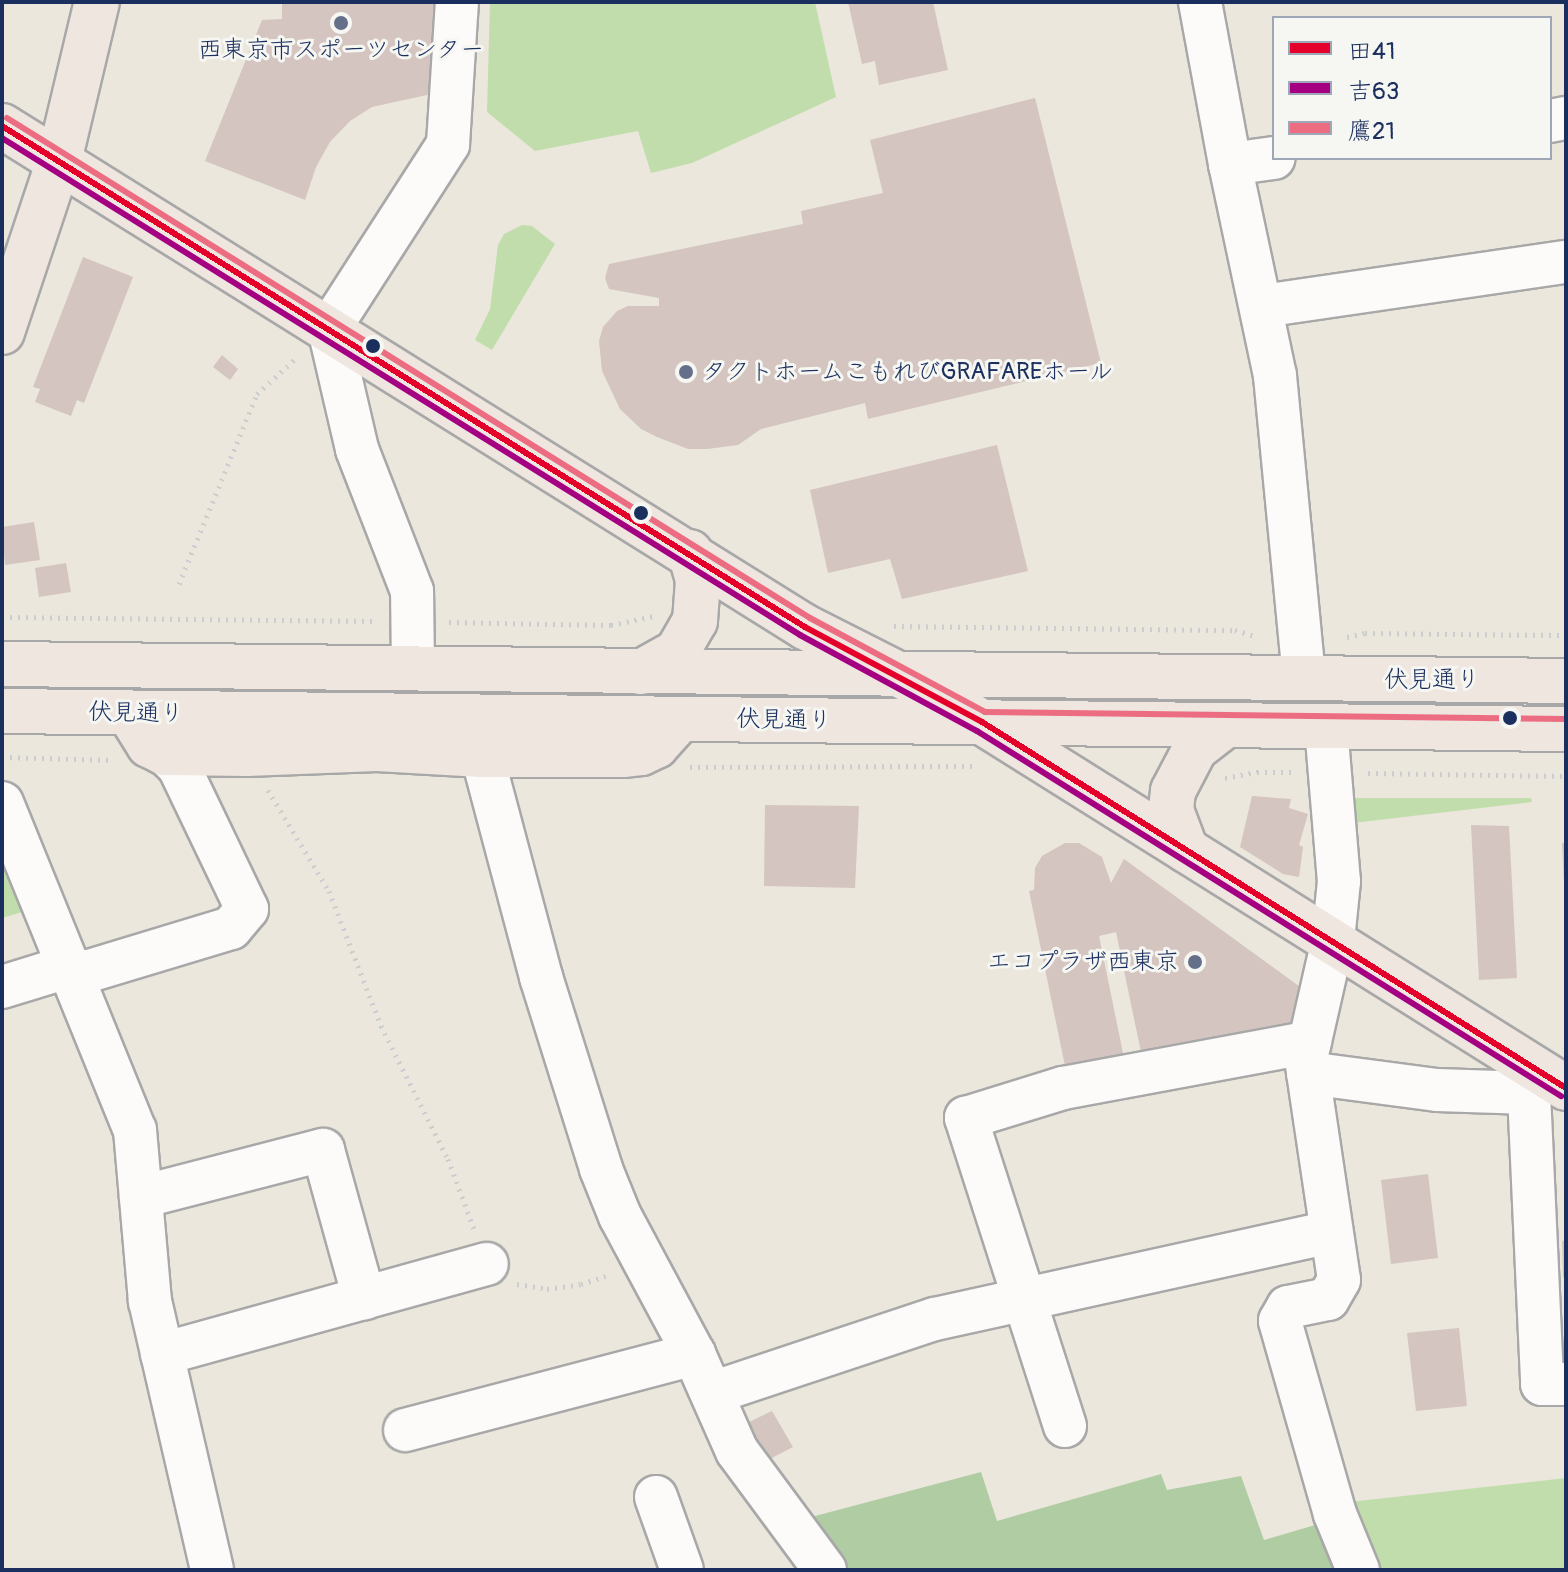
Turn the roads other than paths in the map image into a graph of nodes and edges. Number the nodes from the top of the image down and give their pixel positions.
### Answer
1 (97, 2) edge
2 (457, 2) edge
3 (1200, 2) edge
4 (2, 126) edge
5 (1272, 158) edge
6 (59, 161) junction
7 (1230, 164) junction
8 (1566, 262) edge
9 (1263, 306) junction
10 (329, 329) junction
11 (2, 332) edge
12 (690, 552) junction
13 (1303, 662) junction
14 (2, 664) edge
15 (413, 669) junction
16 (641, 672) junction
17 (902, 676) junction
18 (1566, 681) edge
19 (2, 711) edge
20 (129, 713) junction
21 (680, 719) junction
22 (982, 722) junction
23 (1223, 727) junction
24 (1326, 727) junction
25 (1566, 729) edge
26 (165, 753) junction
27 (482, 755) junction
28 (2, 803) edge
29 (1186, 850) junction
30 (1333, 940) junction
31 (70, 971) junction
32 (2, 987) edge
33 (1309, 1058) junction
34 (1546, 1084) edge
35 (141, 1197) junction
36 (1331, 1232) junction
37 (487, 1264) road end
38 (364, 1298) junction
39 (1023, 1300) junction
40 (162, 1354) junction
41 (694, 1354) junction
42 (1566, 1384) edge
43 (712, 1393) junction
44 (1065, 1426) dead end
45 (405, 1430) dead end
46 (656, 1497) dead end
47 (212, 1570) edge
48 (682, 1570) edge
49 (825, 1570) edge
50 (1358, 1570) edge

1 - 6 main road
2 - 10 street
3 - 7 street
4 - 6 main road
5 - 7 street
6 - 10 main road
6 - 11 main road
7 - 9 street
8 - 9 street
9 - 13 street
10 - 12 main road
10 - 15 street
12 - 16 main road
12 - 17 main road
13 - 17 main road, 伏見通り
13 - 18 main road, 伏見通り
14 - 15 main road, 伏見通り
15 - 16 main road, 伏見通り
16 - 17 main road, 伏見通り
17 - 22 main road
19 - 20 main road, 伏見通り
20 - 21 main road, 伏見通り
20 - 26 main road
21 - 22 main road, 伏見通り
21 - 27 main road
22 - 23 main road, 伏見通り
22 - 29 main road
23 - 24 main road, 伏見通り
23 - 29 main road
24 - 25 main road, 伏見通り
24 - 30 street
26 - 27 main road
26 - 31 street
27 - 41 street
28 - 31 street
29 - 30 main road
30 - 33 street
30 - 34 main road
31 - 32 street
31 - 35 street
33 - 34 street
33 - 36 street
33 - 39 street
34 - 42 street
35 - 38 street
35 - 40 street
36 - 39 street
36 - 50 street
37 - 38 street
38 - 40 street
39 - 43 street
39 - 44 street
40 - 47 street
41 - 43 street
41 - 45 street
43 - 49 street
46 - 48 street

